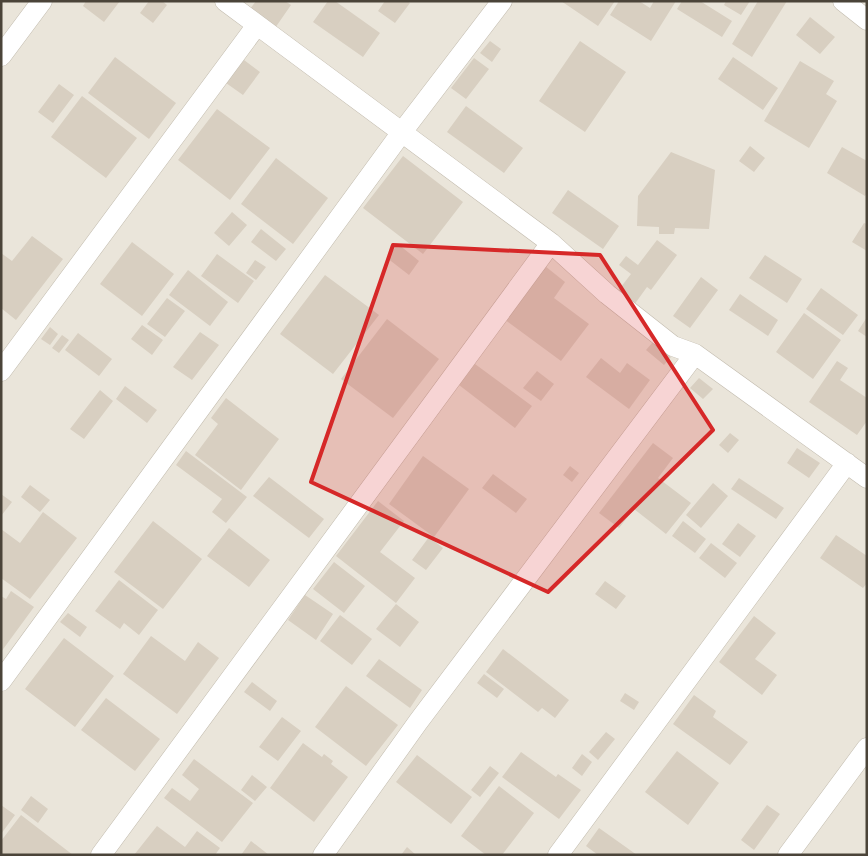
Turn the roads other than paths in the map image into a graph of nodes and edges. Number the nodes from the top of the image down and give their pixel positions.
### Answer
1 (42, 1) edge
2 (225, 1) edge
3 (502, 1) edge
4 (842, 1) edge
5 (867, 20) edge
6 (257, 25) junction
7 (1, 56) edge
8 (402, 132) junction
9 (551, 243) junction
10 (695, 354) junction
11 (1, 371) edge
12 (847, 463) junction
13 (867, 478) edge
14 (1, 681) edge
15 (867, 748) edge
16 (101, 855) edge
17 (323, 855) edge
18 (558, 855) edge
19 (788, 855) edge

1 - 7 street
2 - 6 street
3 - 8 street
4 - 5 street
6 - 8 street
6 - 11 street
8 - 9 street
8 - 14 street
9 - 10 street
9 - 16 street
10 - 12 street
10 - 17 street
12 - 13 street
12 - 18 street
15 - 19 street

